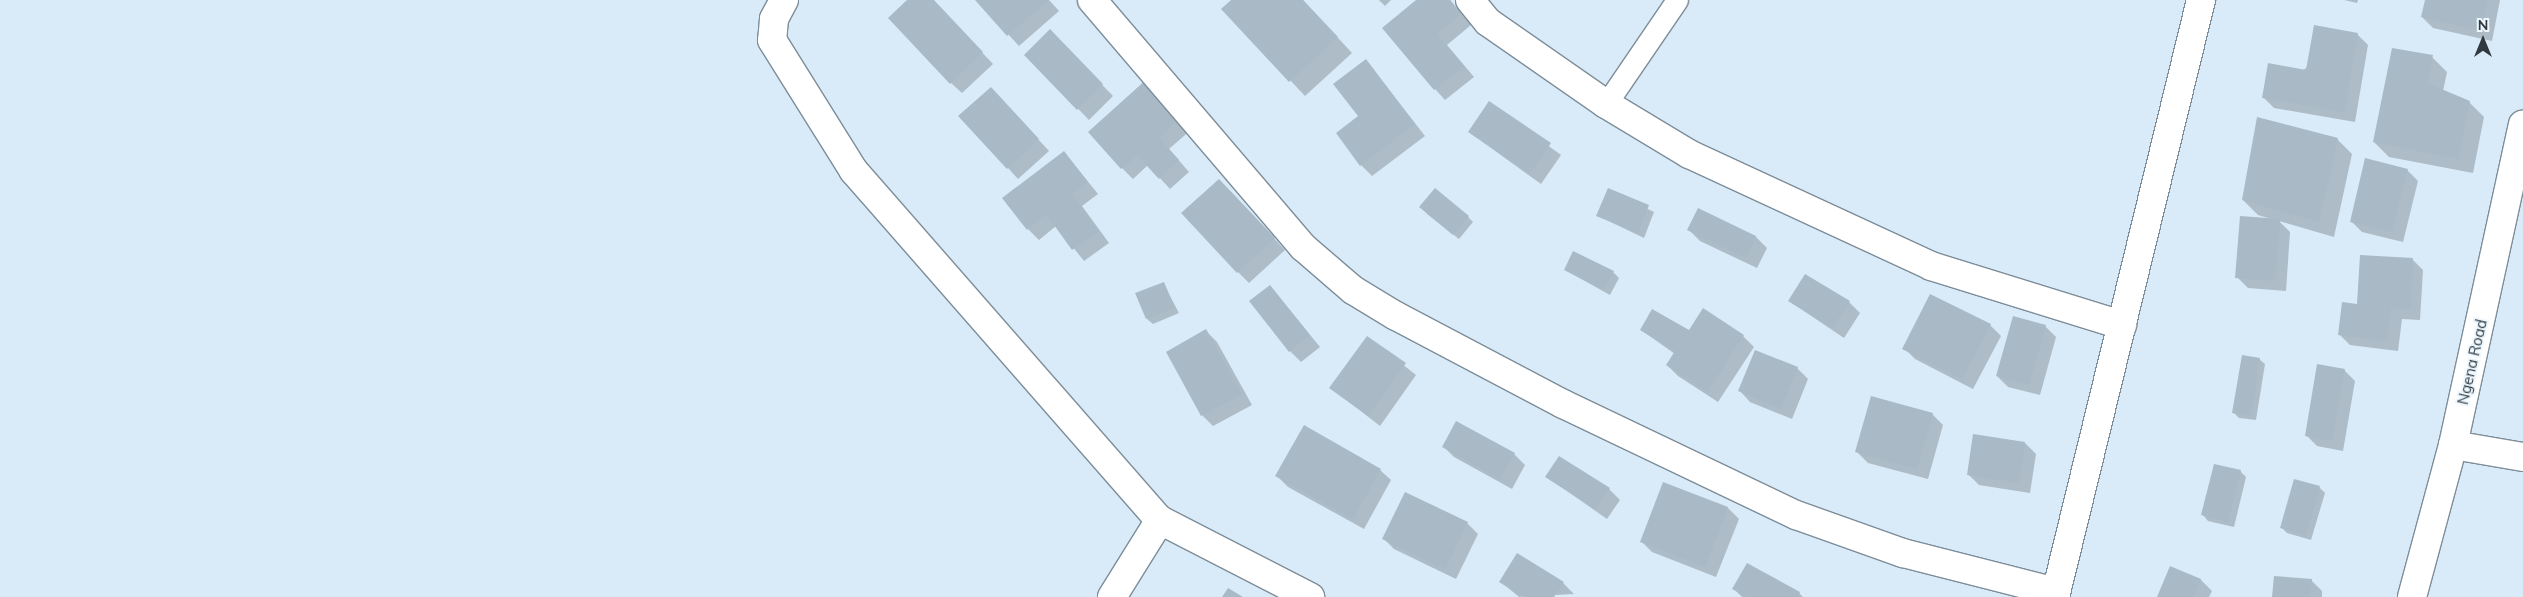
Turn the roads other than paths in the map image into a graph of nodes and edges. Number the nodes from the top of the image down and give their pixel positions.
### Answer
1 (784, 0) edge
2 (1092, 0) edge
3 (1470, 0) edge
4 (1677, 0) edge
5 (2201, 0) edge
6 (1606, 104) junction
7 (2523, 125) edge
8 (2122, 325) junction
9 (2453, 445) junction
10 (2523, 457) edge
11 (1160, 520) junction
12 (2056, 595) edge
13 (1112, 597) edge
14 (1310, 597) edge
15 (2412, 597) edge

1 - 11 street
2 - 12 street
3 - 6 street
4 - 6 lane
5 - 8 street
6 - 8 street
7 - 9 street, Ngena Road
8 - 12 street
9 - 10 street
9 - 15 street, Ngena Road
11 - 13 street
11 - 14 street

